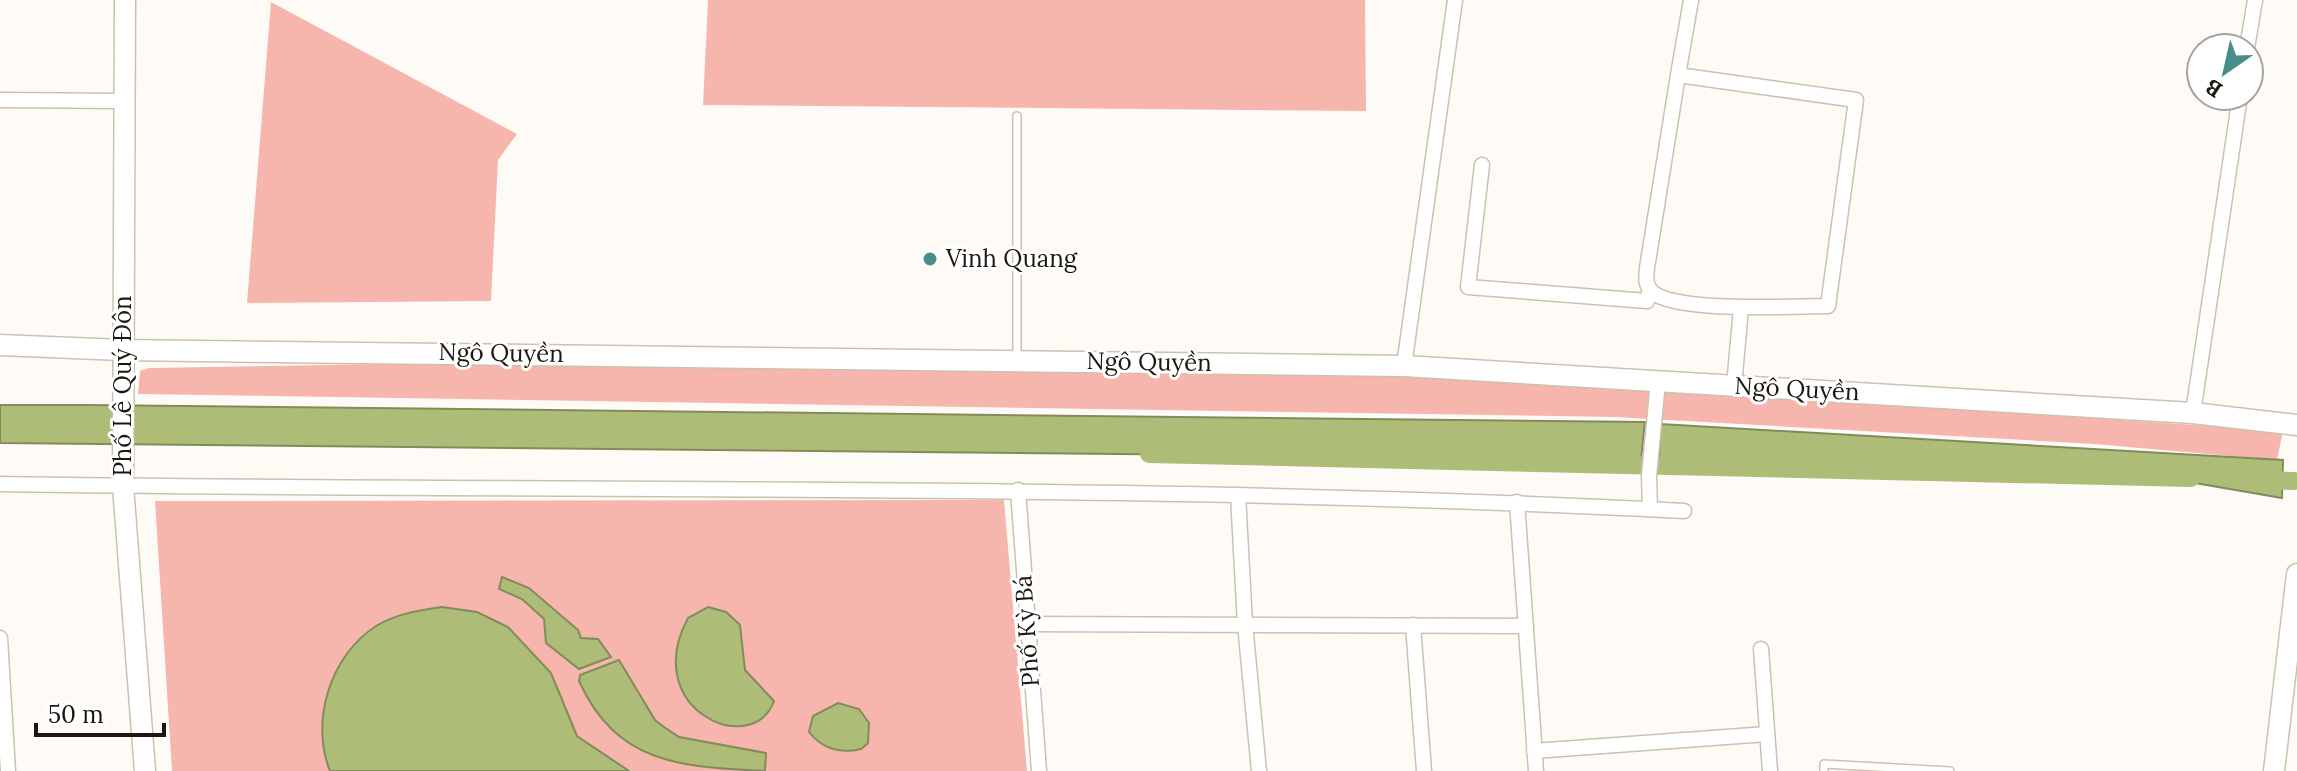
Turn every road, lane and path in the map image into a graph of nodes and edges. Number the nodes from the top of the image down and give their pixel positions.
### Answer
1 (125, 0) edge
2 (1455, 0) edge
3 (1691, 0) edge
4 (2255, 0) edge
5 (2250, 32) edge
6 (1678, 75) junction
7 (0, 100) edge
8 (125, 101) junction
9 (2238, 112) edge
10 (1017, 116) dead end
11 (1482, 165) dead end
12 (1650, 290) junction
13 (1741, 308) junction
14 (0, 345) edge
15 (122, 350) junction
16 (1017, 360) junction
17 (1404, 366) junction
18 (1658, 381) junction
19 (1734, 386) junction
20 (2193, 413) junction
21 (2297, 425) edge
22 (0, 484) edge
23 (123, 486) junction
24 (1018, 490) junction
25 (1238, 495) junction
26 (1517, 502) junction
27 (1650, 509) junction
28 (1684, 511) dead end
29 (2297, 574) edge
30 (1026, 624) junction
31 (1245, 624) junction
32 (1413, 625) junction
33 (1526, 626) junction
34 (0, 638) edge
35 (1761, 649) dead end
36 (0, 651) edge
37 (2292, 667) edge
38 (1767, 734) junction
39 (1534, 751) junction
40 (5, 767) edge
41 (145, 771) edge
42 (1039, 771) edge
43 (1259, 771) edge
44 (1424, 771) edge
45 (1536, 771) edge
46 (1770, 771) edge
47 (1824, 771) edge
48 (1950, 771) edge
49 (2274, 771) edge

1 - 8 street, Phố Lê Quý Đôn
2 - 17 street
3 - 6 street
4 - 5 street
6 - 12 street
6 - 13 street
7 - 8 street
8 - 15 street, Phố Lê Quý Đôn
9 - 20 street
10 - 16 lane
11 - 12 street
12 - 13 street
13 - 19 street
14 - 15 street, Ngô Quyền
15 - 16 street, Ngô Quyền
15 - 23 street, Phố Lê Quý Đôn
16 - 17 street, Ngô Quyền
17 - 18 street, Ngô Quyền
18 - 19 street, Ngô Quyền
18 - 27 street
19 - 20 street, Ngô Quyền
20 - 21 street, Ngô Quyền
22 - 23 street
23 - 24 street
23 - 41 street, Phố Lê Quý Đôn
24 - 25 street
24 - 30 street, Phố Kỳ Bá
25 - 26 street
25 - 31 street
26 - 27 street
26 - 33 street
27 - 28 street
29 - 37 street
30 - 31 street
30 - 42 street, Phố Kỳ Bá
31 - 32 street
31 - 43 street
32 - 33 street
32 - 44 street
33 - 39 street
34 - 36 street
35 - 38 street
36 - 40 street
37 - 49 street
38 - 39 street
38 - 46 street
39 - 45 street
47 - 48 lane

